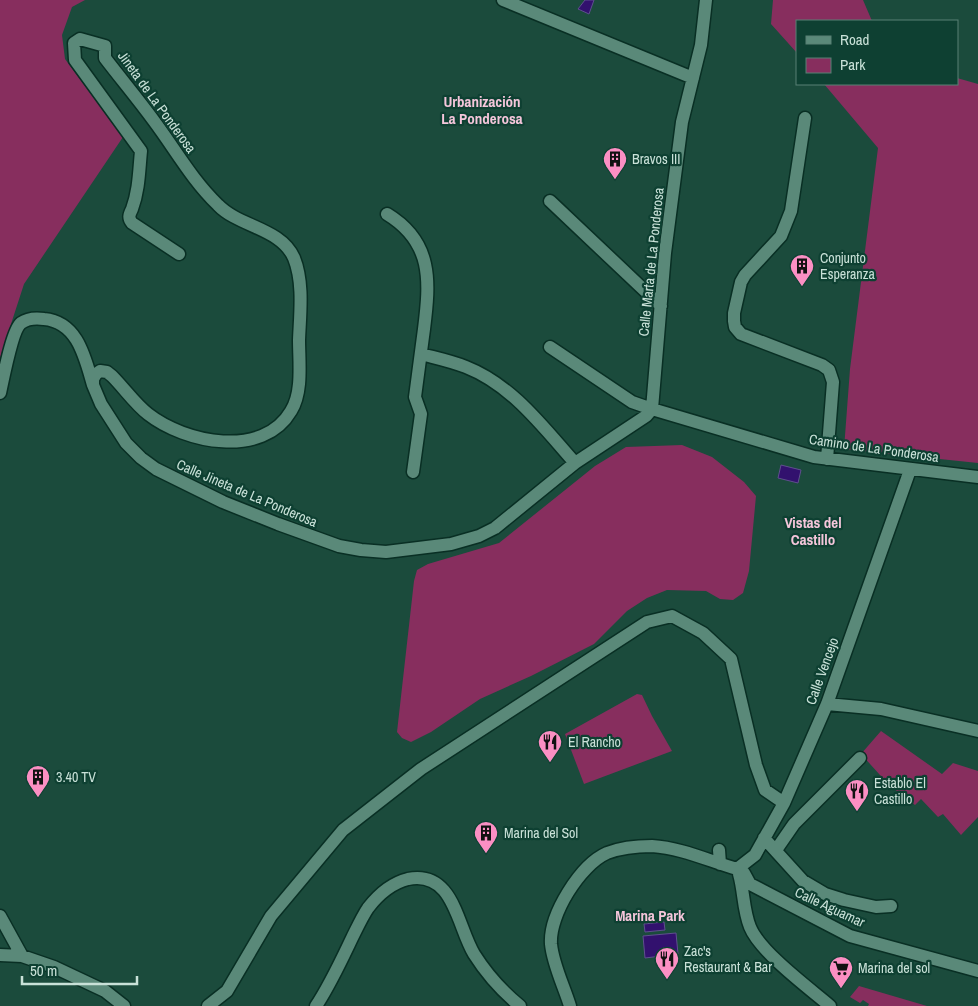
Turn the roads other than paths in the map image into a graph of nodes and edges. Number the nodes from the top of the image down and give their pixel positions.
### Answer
1 (503, 0) edge
2 (706, 0) edge
3 (693, 78) junction
4 (805, 118) dead end
5 (550, 201) dead end
6 (387, 214) dead end
7 (179, 254) dead end
8 (661, 306) junction
9 (550, 347) dead end
10 (421, 354) junction
11 (93, 385) junction
12 (0, 393) edge
13 (652, 409) junction
14 (827, 460) junction
15 (575, 463) junction
16 (910, 470) junction
17 (413, 472) dead end
18 (978, 477) edge
19 (827, 704) junction
20 (978, 731) edge
21 (860, 758) dead end
22 (784, 803) junction
23 (764, 838) junction
24 (720, 850) dead end
25 (776, 850) junction
26 (720, 864) junction
27 (737, 869) junction
28 (892, 906) dead end
29 (0, 916) edge
30 (0, 955) edge
31 (22, 956) junction
32 (978, 971) edge
33 (124, 1006) edge
34 (208, 1006) edge
35 (316, 1006) edge
36 (520, 1006) edge
37 (570, 1006) edge
38 (830, 1006) edge

1 - 3 street
2 - 3 street, Calle Marta de La Ponderosa
3 - 8 street, Calle Marta de La Ponderosa
4 - 14 street
5 - 8 street
6 - 10 street
7 - 11 street, Jineta de La Ponderosa
8 - 13 street, Calle Marta de La Ponderosa
9 - 13 street, Camino de La Ponderosa
10 - 15 street
10 - 17 street
11 - 12 street, Calle Jineta de La Ponderosa
11 - 15 street, Calle Jineta de La Ponderosa
13 - 14 street, Camino de La Ponderosa
13 - 15 street, Calle Jineta de La Ponderosa
14 - 16 street, Camino de La Ponderosa
16 - 18 street, Camino de La Ponderosa
16 - 19 street, Calle Vencejo
19 - 20 street
19 - 22 street, Calle Vencejo
21 - 25 street
22 - 23 street, Calle Vencejo
22 - 34 street
23 - 25 street
23 - 27 street, Calle Vencejo
24 - 26 street
25 - 28 street
26 - 27 street
26 - 37 street
27 - 32 street, Calle Aguamar
27 - 38 street
29 - 31 street
30 - 31 street
31 - 33 street
35 - 36 street

